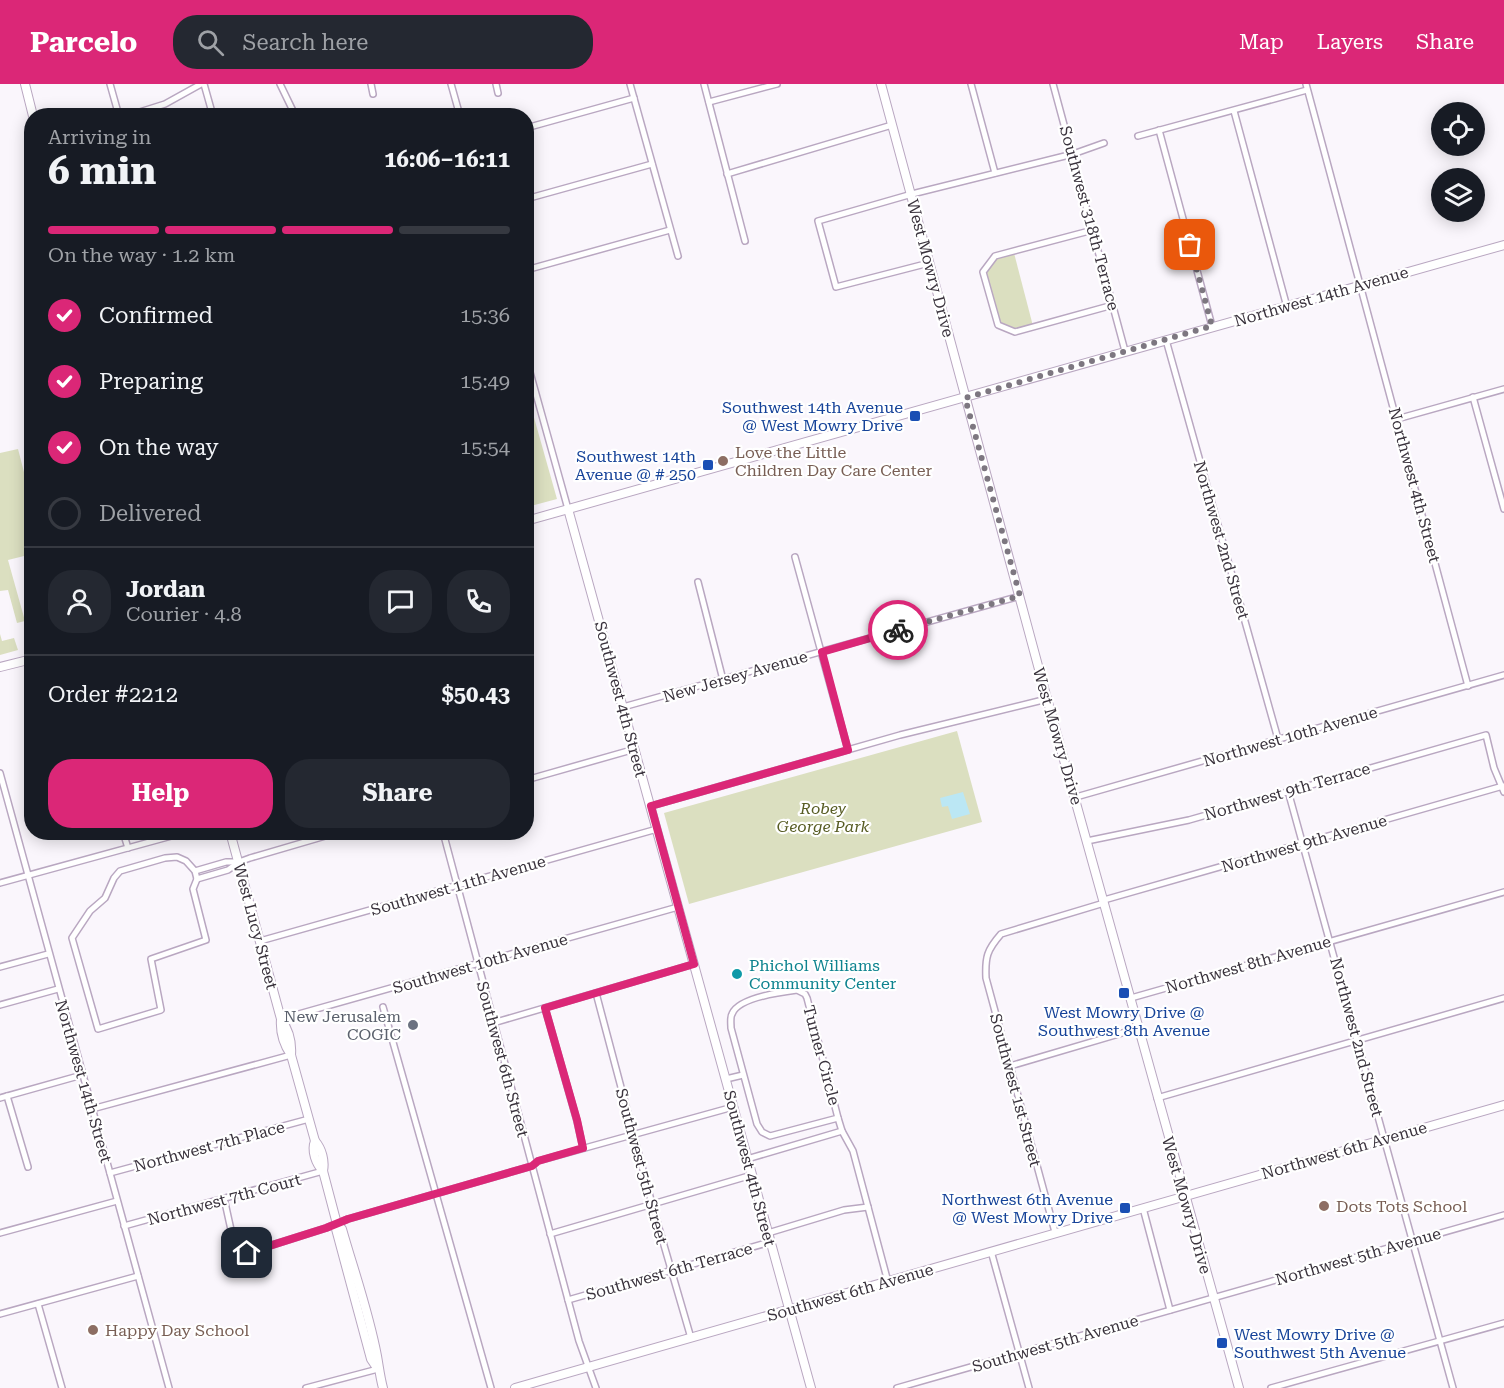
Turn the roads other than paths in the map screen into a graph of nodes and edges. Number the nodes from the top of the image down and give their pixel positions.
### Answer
1 (25, 84) edge
2 (110, 84) edge
3 (203, 84) edge
4 (280, 84) edge
5 (371, 84) edge
6 (451, 84) edge
7 (496, 84) edge
8 (630, 84) edge
9 (704, 84) edge
10 (777, 84) edge
11 (881, 84) edge
12 (971, 84) edge
13 (1053, 84) edge
14 (1306, 87) edge
15 (498, 93) dead end
16 (374, 94) dead end
17 (634, 98) junction
18 (709, 102) junction
19 (31, 108) edge
20 (116, 108) edge
21 (153, 108) edge
22 (210, 108) edge
23 (292, 108) edge
24 (458, 108) edge
25 (1234, 111) junction
26 (892, 125) junction
27 (534, 126) edge
28 (1159, 130) junction
29 (1138, 136) dead end
30 (1104, 143) dead end
31 (1073, 154) junction
32 (652, 164) junction
33 (994, 173) junction
34 (727, 174) junction
35 (912, 194) junction
36 (534, 197) edge
37 (1093, 230) junction
38 (670, 231) junction
39 (745, 241) dead end
40 (1504, 245) edge
41 (678, 256) dead end
42 (929, 263) junction
43 (534, 268) edge
44 (1361, 285) junction
45 (1113, 305) junction
46 (1287, 307) junction
47 (1212, 326) junction
48 (1166, 340) junction
49 (1125, 351) junction
50 (534, 387) edge
51 (1504, 389) edge
52 (1473, 397) junction
53 (965, 398) junction
54 (1397, 419) junction
55 (568, 509) junction
56 (1504, 509) edge
57 (534, 519) edge
58 (795, 557) dead end
59 (698, 582) dead end
60 (1020, 596) junction
61 (822, 652) junction
62 (24, 661) edge
63 (0, 667) edge
64 (1504, 675) edge
65 (723, 680) junction
66 (1468, 686) junction
67 (1047, 699) junction
68 (623, 707) junction
69 (1278, 739) junction
70 (635, 748) junction
71 (848, 750) junction
72 (0, 773) edge
73 (534, 778) edge
74 (1504, 788) edge
75 (1288, 790) junction
76 (1076, 797) junction
77 (8, 805) junction
78 (651, 806) junction
79 (0, 807) edge
80 (657, 829) junction
81 (126, 840) edge
82 (157, 840) edge
83 (232, 840) edge
84 (312, 840) edge
85 (445, 840) edge
86 (1087, 841) junction
87 (1304, 843) junction
88 (128, 848) junction
89 (238, 862) junction
90 (195, 871) junction
91 (28, 875) junction
92 (197, 879) junction
93 (0, 883) edge
94 (456, 886) junction
95 (1504, 892) edge
96 (1104, 902) junction
97 (678, 907) junction
98 (1330, 940) junction
99 (260, 941) junction
100 (989, 948) joint
101 (48, 954) junction
102 (477, 964) junction
103 (694, 964) junction
104 (0, 967) edge
105 (58, 989) junction
106 (596, 993) junction
107 (1131, 998) junction
108 (1504, 998) edge
109 (0, 1005) edge
110 (383, 1007) dead end
111 (545, 1008) junction
112 (281, 1019) junction
113 (493, 1023) junction
114 (1139, 1029) junction
115 (1358, 1040) junction
116 (291, 1055) junction
117 (1010, 1066) junction
118 (82, 1075) junction
119 (743, 1075) junction
120 (726, 1079) junction
121 (7, 1096) junction
122 (0, 1098) edge
123 (1157, 1098) junction
124 (1504, 1105) edge
125 (733, 1107) junction
126 (92, 1109) junction
127 (838, 1118) junction
128 (309, 1119) junction
129 (842, 1131) junction
130 (634, 1134) junction
131 (1385, 1138) junction
132 (583, 1148) junction
133 (747, 1159) junction
134 (532, 1166) junction
135 (28, 1167) dead end
136 (323, 1171) junction
137 (110, 1173) junction
138 (752, 1175) junction
139 (436, 1194) junction
140 (1185, 1196) junction
141 (224, 1198) junction
142 (117, 1201) junction
143 (652, 1204) junction
144 (868, 1207) junction
145 (1143, 1208) junction
146 (1504, 1215) edge
147 (337, 1224) junction
148 (124, 1226) junction
149 (1055, 1232) junction
150 (0, 1233) edge
151 (768, 1233) junction
152 (550, 1234) junction
153 (1412, 1241) junction
154 (770, 1242) junction
155 (992, 1251) junction
156 (671, 1271) junction
157 (138, 1276) junction
158 (888, 1282) junction
159 (1213, 1297) junction
160 (568, 1300) junction
161 (38, 1304) junction
162 (789, 1310) junction
163 (1170, 1310) junction
164 (0, 1314) edge
165 (1504, 1323) edge
166 (691, 1338) junction
167 (1440, 1341) junction
168 (1019, 1353) junction
169 (589, 1367) junction
170 (378, 1369) junction
171 (62, 1388) edge
172 (169, 1388) edge
173 (306, 1388) edge
174 (383, 1388) edge
175 (491, 1388) edge
176 (515, 1388) edge
177 (596, 1388) edge
178 (811, 1388) edge
179 (897, 1388) edge
180 (1029, 1388) edge
181 (1239, 1388) edge
182 (1271, 1388) edge
183 (1453, 1388) edge

1 - 19 street
2 - 20 street
3 - 21 street
3 - 22 street
4 - 23 street
5 - 16 street
6 - 24 street
7 - 15 street
8 - 17 street
9 - 18 street
10 - 18 street
11 - 26 street, West Mowry Drive
12 - 33 street
13 - 31 street, Southwest 318th Terrace
14 - 25 street
14 - 44 street, Northwest 4th Street
17 - 27 street
17 - 32 street
18 - 34 street
25 - 28 street
25 - 46 street
26 - 34 street
26 - 35 street, West Mowry Drive
28 - 29 street
28 - 47 street
30 - 31 street
31 - 33 street
31 - 37 street, Southwest 318th Terrace
32 - 36 street
32 - 38 street
33 - 35 street
34 - 39 street
35 - 42 street, West Mowry Drive
35 - 42 street
37 - 45 street, Southwest 318th Terrace
37 - 45 street
38 - 41 street
38 - 43 street
40 - 44 street, Northwest 14th Avenue
42 - 53 street, West Mowry Drive
44 - 46 street, Northwest 14th Avenue
44 - 54 street, Northwest 4th Street
45 - 49 street, Southwest 318th Terrace
46 - 47 street, Northwest 14th Avenue
47 - 48 street, Northwest 14th Avenue
48 - 49 street, Northwest 14th Avenue
48 - 69 street, Northwest 2nd Street
49 - 53 street, Northwest 14th Avenue
50 - 55 street, Southwest 4th Street
51 - 52 street
52 - 54 street
52 - 56 street
53 - 55 street, Northwest 14th Avenue
53 - 60 street, West Mowry Drive
54 - 66 street, Northwest 4th Street
55 - 57 street, Northwest 14th Avenue
55 - 68 street, Southwest 4th Street
58 - 61 street
59 - 65 street
60 - 61 street, New Jersey Avenue
60 - 67 street, West Mowry Drive
61 - 65 street, New Jersey Avenue
61 - 71 street
62 - 63 street
64 - 66 street, Northwest 10th Avenue
65 - 68 street, New Jersey Avenue
66 - 69 street, Northwest 10th Avenue
67 - 71 street
67 - 76 street, West Mowry Drive
68 - 70 street, Southwest 4th Street
69 - 76 street, Northwest 10th Avenue
70 - 73 street
70 - 78 street, Southwest 4th Street
71 - 78 street
72 - 77 street, Northwest 14th Street
74 - 75 street, Northwest 9th Terrace
74 - 87 street, Northwest 9th Avenue
75 - 86 street, Northwest 9th Terrace
75 - 87 street, Northwest 2nd Street
76 - 86 street, West Mowry Drive
77 - 79 street
77 - 91 street, Northwest 14th Street
78 - 80 street, Southwest 4th Street
80 - 94 street, Southwest 11th Avenue
80 - 97 street, Southwest 4th Street
81 - 88 street
82 - 88 street
83 - 89 street, West Lucy Street
84 - 89 street
85 - 94 street, Southwest 6th Street
86 - 96 street, West Mowry Drive
87 - 96 street, Northwest 9th Avenue
87 - 98 street, Northwest 2nd Street
88 - 91 street
89 - 90 street
89 - 92 street
89 - 99 street, West Lucy Street
90 - 92 street
90 - 92 street
91 - 93 street
91 - 101 street, Northwest 14th Street
94 - 99 street, Southwest 11th Avenue
94 - 102 street, Southwest 6th Street
95 - 98 street, Northwest 8th Avenue
96 - 100 street, Northwest 9th Avenue
96 - 107 street, West Mowry Drive
97 - 102 street, Southwest 10th Avenue
97 - 103 street, Southwest 4th Street
98 - 107 street, Northwest 8th Avenue
98 - 115 street, Northwest 2nd Street
99 - 112 street, West Lucy Street
100 - 117 street, Southwest 1st Street
101 - 104 street
101 - 105 street, Northwest 14th Street
102 - 112 street, Southwest 10th Avenue
102 - 113 street, Southwest 6th Street
103 - 106 street
103 - 120 street, Southwest 4th Street
105 - 109 street
105 - 118 street, Northwest 14th Street
106 - 111 street
106 - 130 street, Southwest 5th Street
107 - 114 street, West Mowry Drive
108 - 115 street
110 - 139 street
111 - 113 street
111 - 132 street
112 - 116 street, West Lucy Street
113 - 134 street, Southwest 6th Street
114 - 117 street
114 - 123 street, West Mowry Drive
115 - 123 street
115 - 131 street, Northwest 2nd Street
116 - 126 street
116 - 128 street, West Lucy Street
117 - 149 street, Southwest 1st Street
118 - 121 street
118 - 126 street, Northwest 14th Street
119 - 120 street
119 - 127 street, Turner Circle
119 - 127 street, Turner Circle
120 - 125 street, Southwest 4th Street
121 - 122 street
121 - 135 street
123 - 140 street, West Mowry Drive
124 - 131 street, Northwest 6th Avenue
125 - 130 street
125 - 133 street, Southwest 4th Street
126 - 137 street, Northwest 14th Street
127 - 129 street
128 - 136 street, West Lucy Street
128 - 137 street, Northwest 7th Place
129 - 133 street
129 - 144 street
130 - 132 street
130 - 143 street, Southwest 5th Street
131 - 140 street, Northwest 6th Avenue
131 - 153 street, Northwest 2nd Street
132 - 134 street
133 - 138 street, Southwest 4th Street
134 - 139 street
134 - 152 street, Southwest 6th Street
136 - 141 street, Northwest 7th Court
136 - 147 street, West Lucy Street
137 - 142 street, Northwest 14th Street
138 - 143 street
138 - 151 street, Southwest 4th Street
139 - 147 street
139 - 175 street
140 - 145 street, Southwest 6th Avenue
140 - 159 street, West Mowry Drive
141 - 147 street
141 - 148 street, Northwest 7th Court
142 - 148 street, Northwest 14th Street
142 - 150 street
143 - 152 street
143 - 156 street, Southwest 5th Street
144 - 151 street, Southwest 6th Terrace
144 - 158 street
145 - 149 street, Southwest 6th Avenue
145 - 163 street
146 - 153 street, Northwest 5th Avenue
147 - 170 street, West Lucy Street
148 - 157 street, Northwest 14th Street
149 - 155 street, Southwest 6th Avenue
151 - 154 street, Southwest 4th Street
152 - 160 street, Southwest 6th Street
153 - 159 street, Northwest 5th Avenue
153 - 167 street, Northwest 2nd Street
154 - 156 street, Southwest 6th Terrace
154 - 162 street, Southwest 4th Street
155 - 158 street, Southwest 6th Avenue
155 - 168 street
156 - 160 street, Southwest 6th Terrace
156 - 166 street, Southwest 5th Street
157 - 161 street
157 - 172 street, Northwest 14th Street
158 - 162 street, Southwest 6th Avenue
159 - 163 street, Southwest 5th Avenue
159 - 181 street, West Mowry Drive
160 - 169 street, Southwest 6th Street
161 - 164 street
161 - 171 street
162 - 166 street, Southwest 6th Avenue
162 - 178 street, Southwest 4th Street
163 - 168 street, Southwest 5th Avenue
165 - 167 street
166 - 169 street, Southwest 6th Avenue
167 - 182 street
167 - 183 street, Northwest 2nd Street
168 - 179 street, Southwest 5th Avenue
168 - 180 street
169 - 176 street, Southwest 6th Avenue
169 - 177 street, Southwest 6th Street
170 - 173 street
170 - 174 street, West Lucy Street

